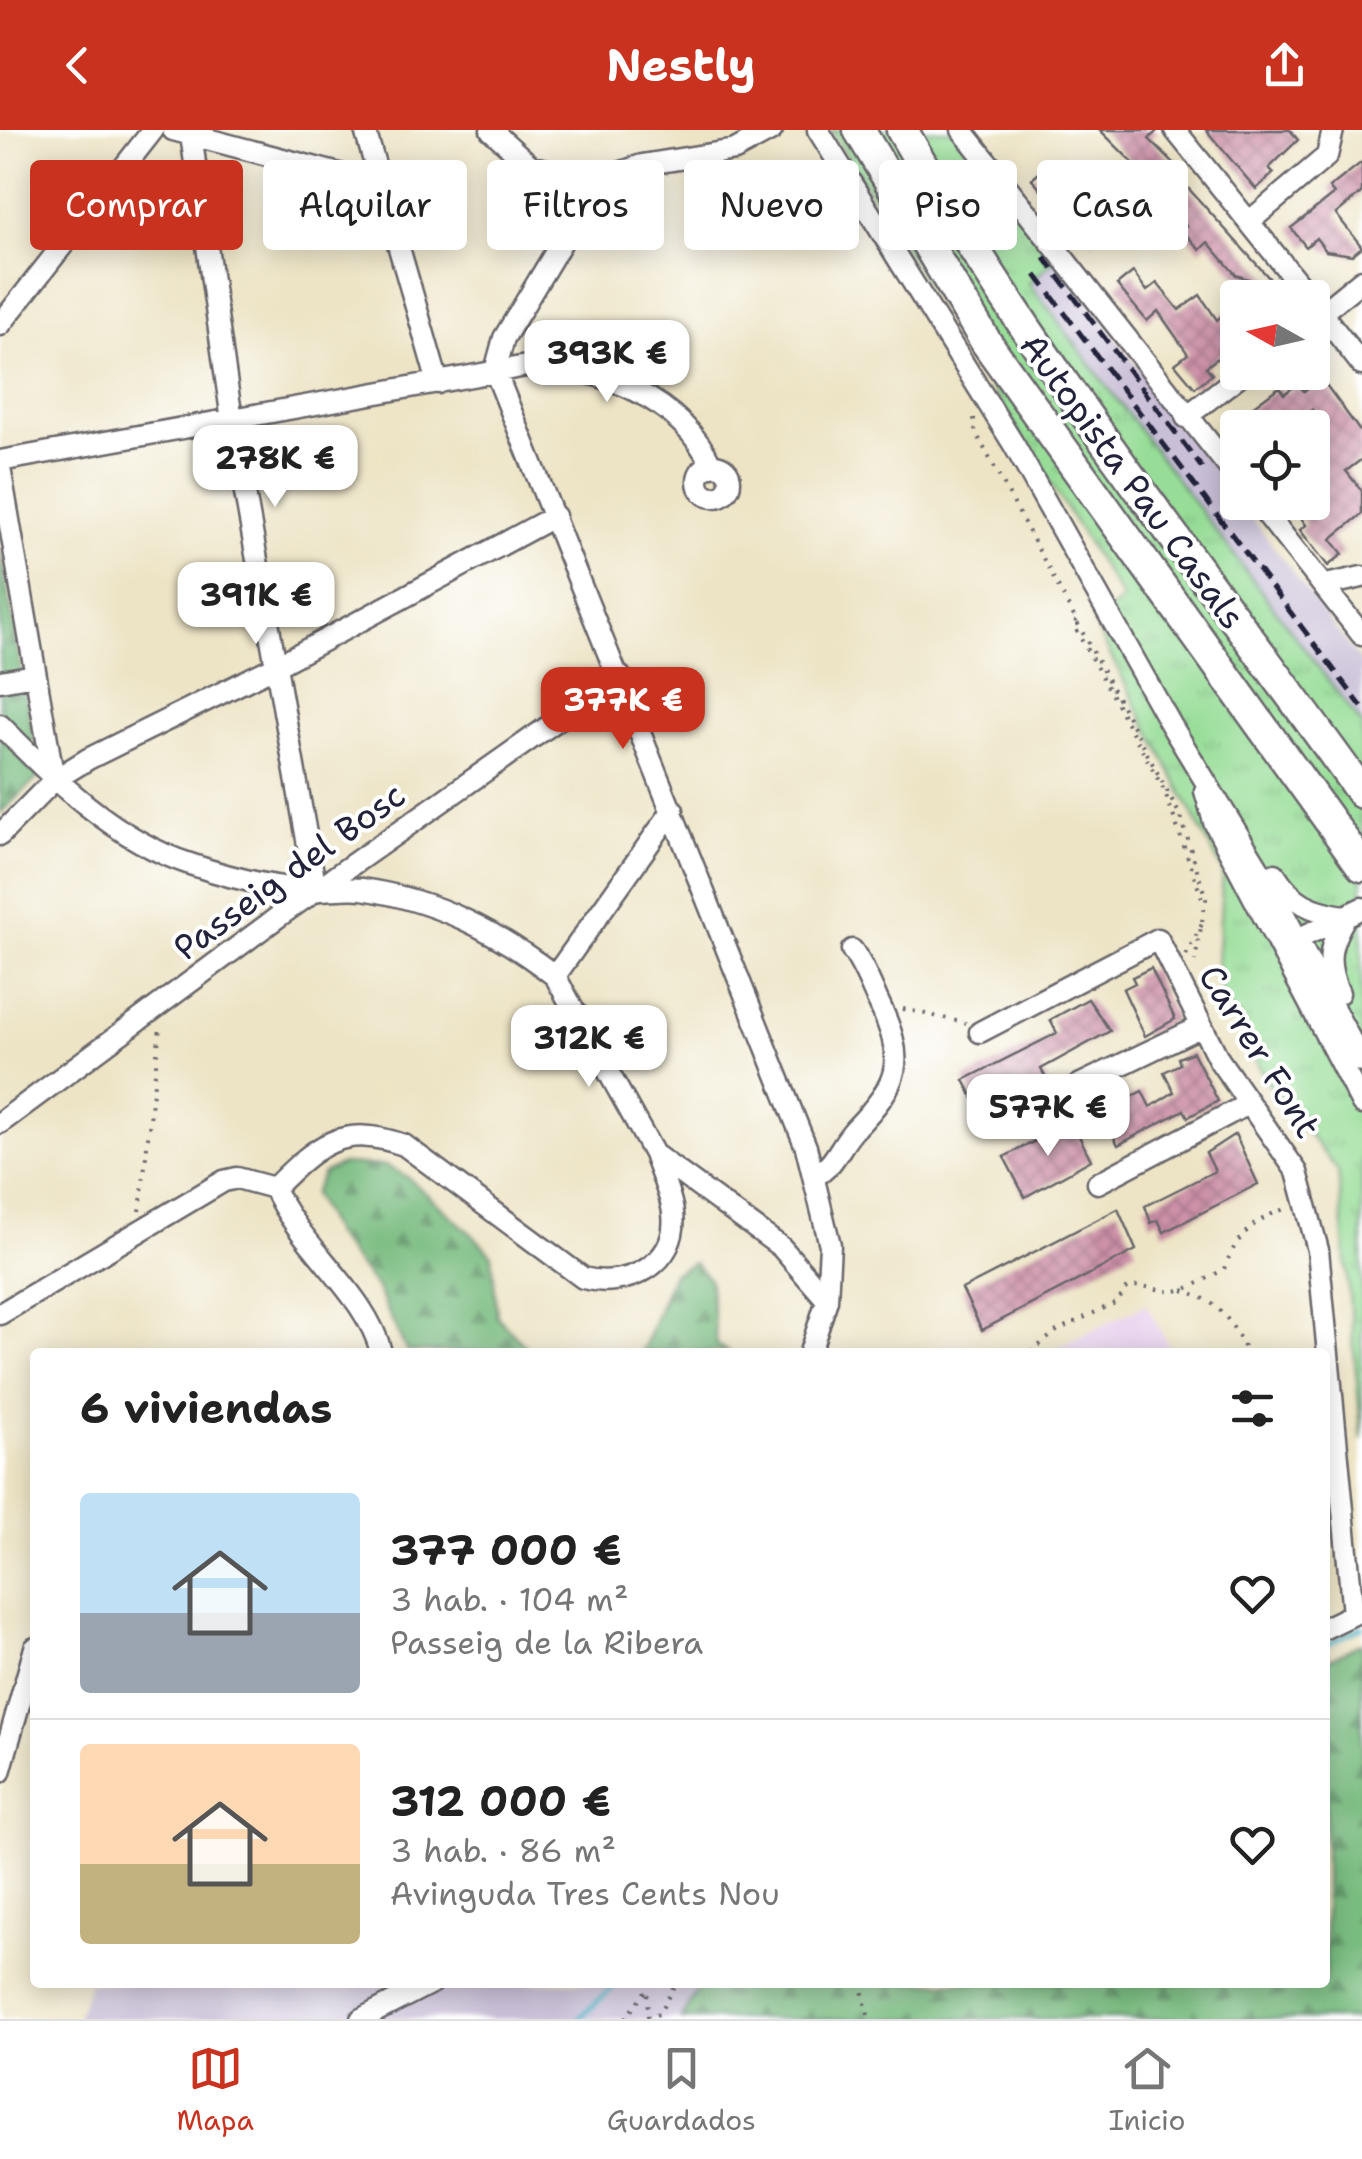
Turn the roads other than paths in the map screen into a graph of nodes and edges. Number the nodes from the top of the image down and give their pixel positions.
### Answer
1 (153, 130) edge
2 (365, 130) edge
3 (491, 130) edge
4 (772, 130) edge
5 (818, 130) edge
6 (859, 130) edge
7 (902, 130) edge
8 (962, 130) edge
9 (1176, 130) edge
10 (1333, 130) edge
11 (182, 132) edge
12 (285, 160) edge
13 (373, 160) edge
14 (523, 160) edge
15 (664, 161) edge
16 (1250, 221) junction
17 (399, 250) edge
18 (557, 250) edge
19 (1293, 280) edge
20 (1362, 280) edge
21 (1330, 299) edge
22 (0, 326) edge
23 (1330, 327) edge
24 (1362, 365) edge
25 (495, 371) junction
26 (438, 383) junction
27 (1220, 390) edge
28 (1186, 416) junction
29 (232, 420) junction
30 (1220, 457) edge
31 (0, 461) edge
32 (712, 466) dead end
33 (0, 468) edge
34 (555, 516) junction
35 (1272, 520) edge
36 (1362, 577) edge
37 (1326, 585) junction
38 (1362, 635) edge
39 (278, 664) junction
40 (36, 674) junction
41 (620, 676) junction
42 (0, 681) edge
43 (0, 725) edge
44 (1198, 770) junction
45 (54, 780) junction
46 (1362, 792) edge
47 (674, 810) junction
48 (1230, 817) junction
49 (0, 835) edge
50 (1362, 866) edge
51 (316, 890) junction
52 (1354, 912) edge
53 (1301, 944) junction
54 (852, 950) dead end
55 (555, 976) junction
56 (1202, 1026) junction
57 (980, 1032) road end
58 (1362, 1047) edge
59 (1362, 1062) edge
60 (1079, 1085) dead end
61 (1359, 1098) edge
62 (1248, 1104) junction
63 (0, 1123) edge
64 (654, 1154) junction
65 (814, 1177) junction
66 (1098, 1183) dead end
67 (274, 1188) junction
68 (827, 1300) junction
69 (0, 1314) edge
70 (380, 1348) edge
71 (811, 1348) edge
72 (1329, 1348) edge
73 (1330, 1361) edge
74 (1357, 1612) edge
75 (1330, 1626) edge
76 (30, 1666) edge
77 (0, 1772) edge
78 (421, 1988) edge
79 (362, 2019) edge

1 - 22 street
2 - 13 street
3 - 14 street
4 - 15 street
5 - 44 street
6 - 50 highway, Autopista Pau Casals
7 - 46 highway, Autopista Pau Casals
8 - 28 street
9 - 16 street
10 - 16 street
11 - 12 street
11 - 29 street
16 - 19 street
17 - 26 street
18 - 25 street
20 - 21 street
23 - 24 street
25 - 26 street
25 - 32 street
25 - 34 street
26 - 29 street
27 - 28 street
28 - 30 street
29 - 31 street
29 - 39 street
33 - 40 street
34 - 39 street
34 - 41 street
35 - 37 street
36 - 37 street
37 - 38 street
39 - 45 street
39 - 51 street
40 - 42 street
40 - 45 street
41 - 47 street
41 - 51 street, Passeig del Bosc
43 - 45 street
44 - 48 street
44 - 61 street
45 - 49 street
45 - 51 street
47 - 55 street
47 - 65 street
48 - 52 street
48 - 53 street
51 - 55 street
51 - 63 street, Passeig del Bosc
52 - 53 street
52 - 58 street
53 - 59 street
53 - 61 street
54 - 65 street
55 - 64 street
56 - 57 street, Carrer Font
56 - 60 street
56 - 62 street, Carrer Font
62 - 66 street
62 - 72 street, Carrer Font
64 - 67 street
64 - 68 street
65 - 68 street
67 - 69 street
67 - 70 street
68 - 71 street
73 - 74 street, Carrer Font
74 - 75 street
76 - 77 street
78 - 79 street

